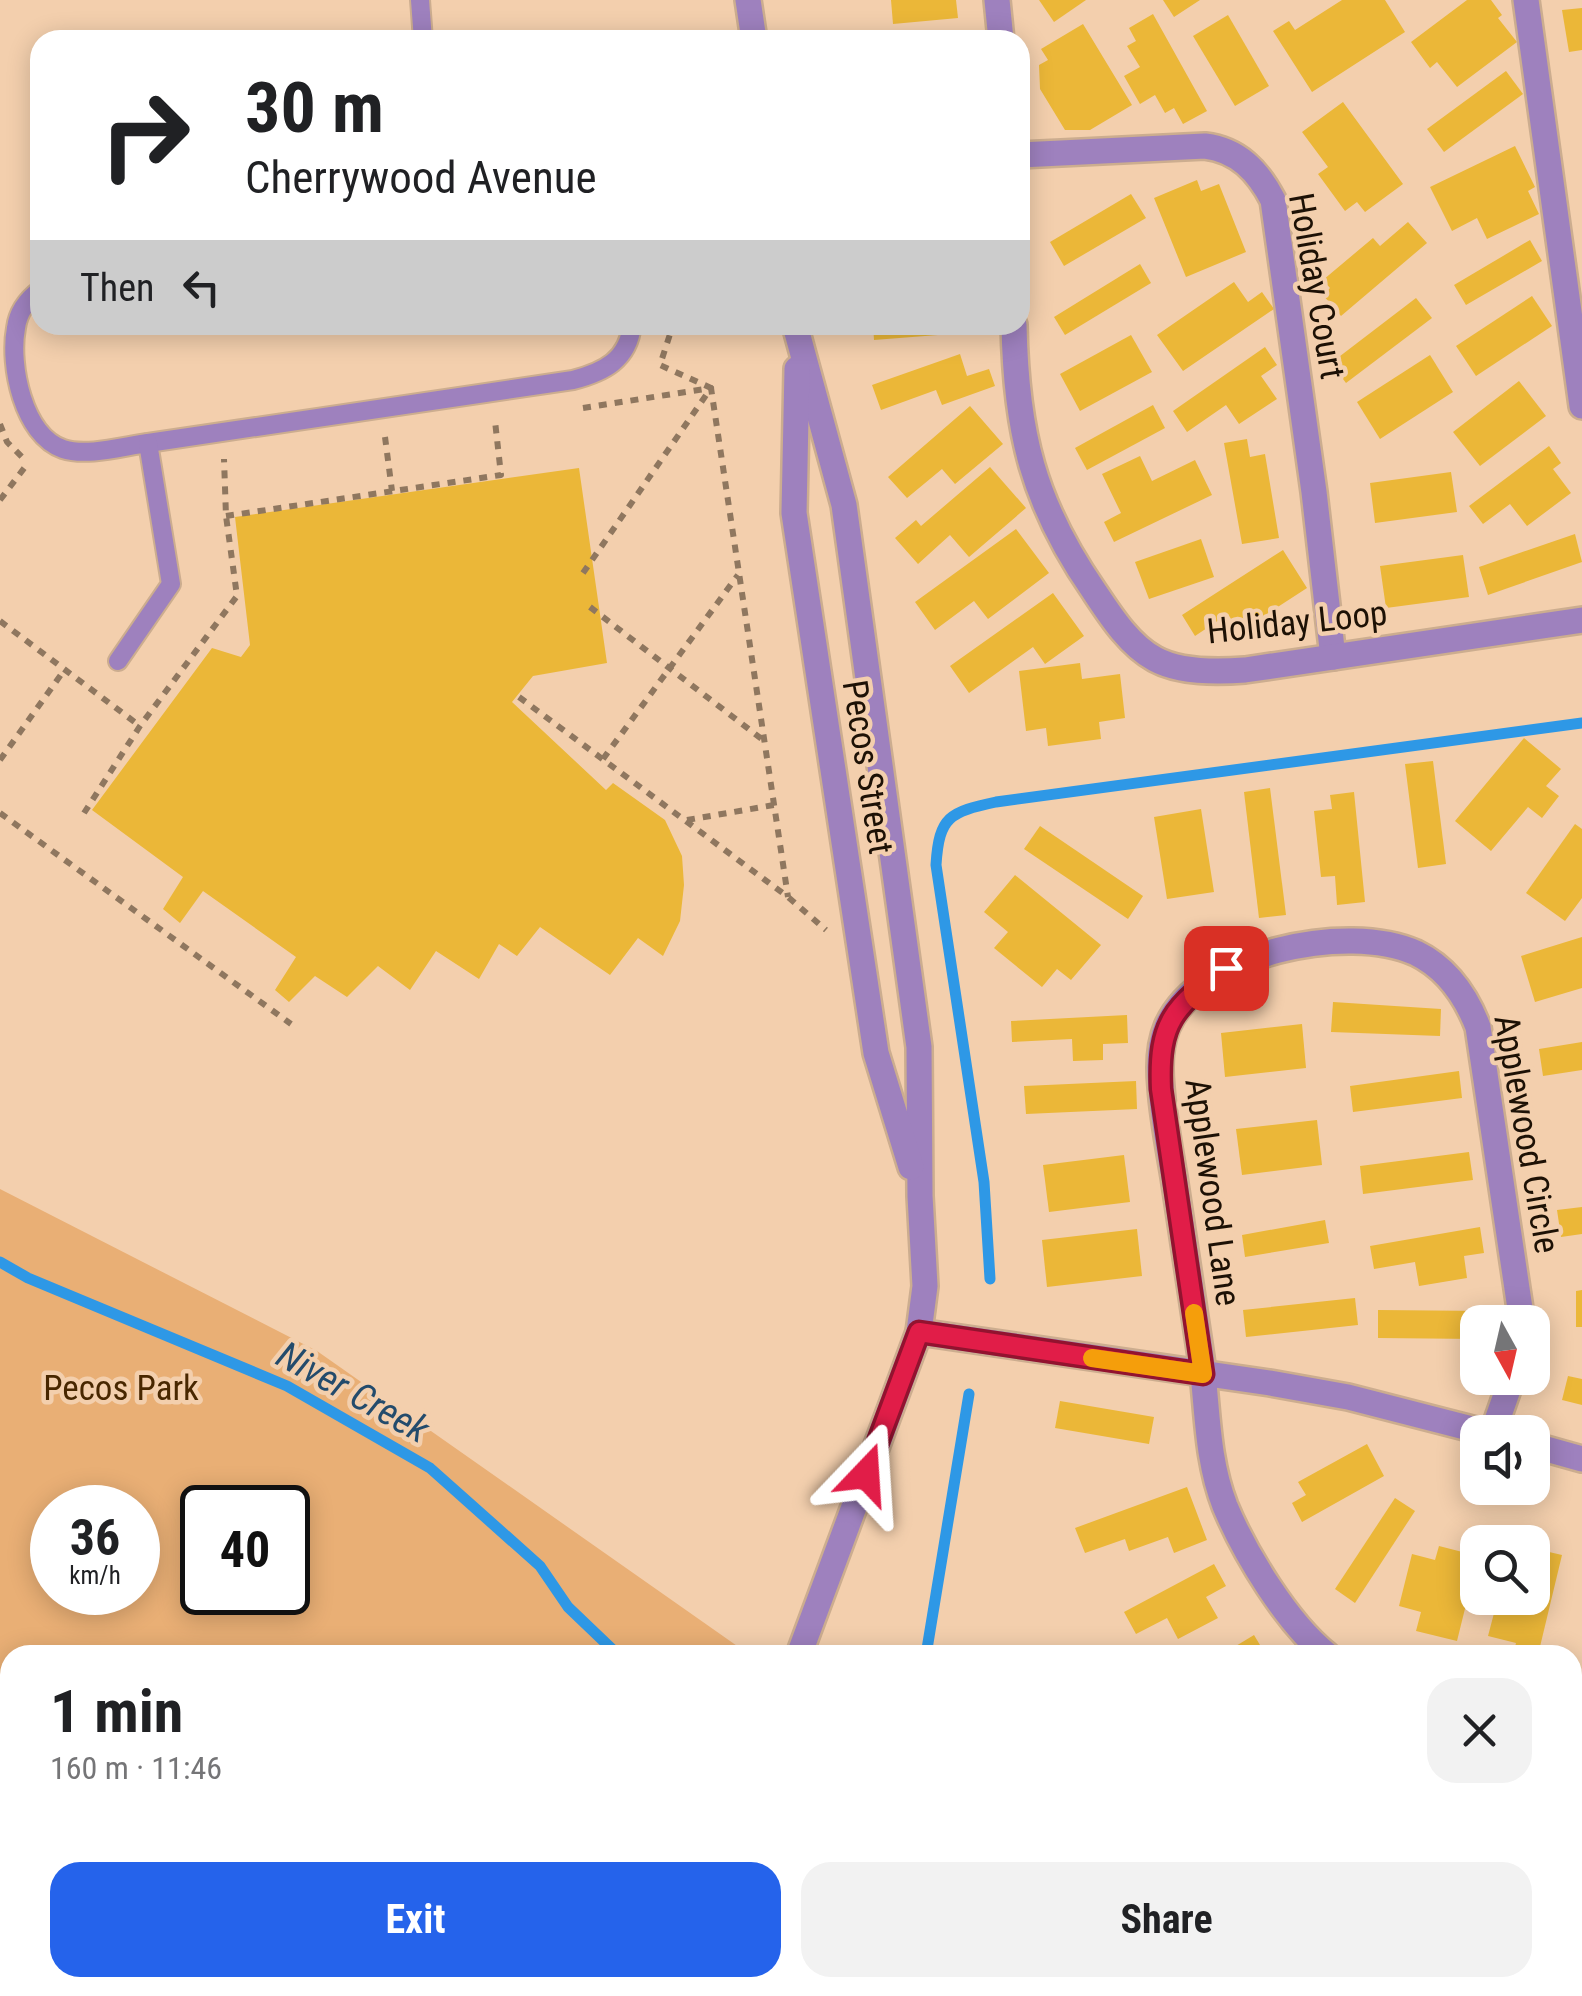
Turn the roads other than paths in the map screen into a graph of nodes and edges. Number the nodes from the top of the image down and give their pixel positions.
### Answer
1 (420, 0) edge
2 (748, 0) edge
3 (997, 0) edge
4 (1526, 0) edge
5 (422, 30) edge
6 (752, 30) edge
7 (1000, 30) edge
8 (1030, 155) edge
9 (30, 301) edge
10 (631, 335) edge
11 (796, 335) edge
12 (796, 335) edge
13 (1014, 335) edge
14 (1582, 406) edge
15 (148, 443) junction
16 (1582, 620) edge
17 (1332, 657) junction
18 (118, 662) dead end
19 (1324, 944) joint
20 (920, 1196) junction
21 (1519, 1305) edge
22 (919, 1332) junction
23 (1203, 1374) junction
24 (1460, 1426) edge
25 (1550, 1451) edge
26 (1582, 1459) edge
27 (803, 1645) edge
28 (1317, 1645) edge

1 - 5 lane
2 - 6 street
3 - 7 street
4 - 14 street
8 - 17 street, Holiday Court
9 - 15 lane
10 - 15 lane
11 - 20 street, Pecos Street
12 - 20 street, Pecos Street
13 - 17 street, Holiday Loop
15 - 18 lane
16 - 17 street, Holiday Loop
19 - 21 street, Applewood Circle
19 - 23 street, Applewood Lane
20 - 22 street, Pecos Street
22 - 23 street
22 - 27 street, Pecos Street
23 - 24 street
23 - 28 street, Applewood Lane
25 - 26 street

